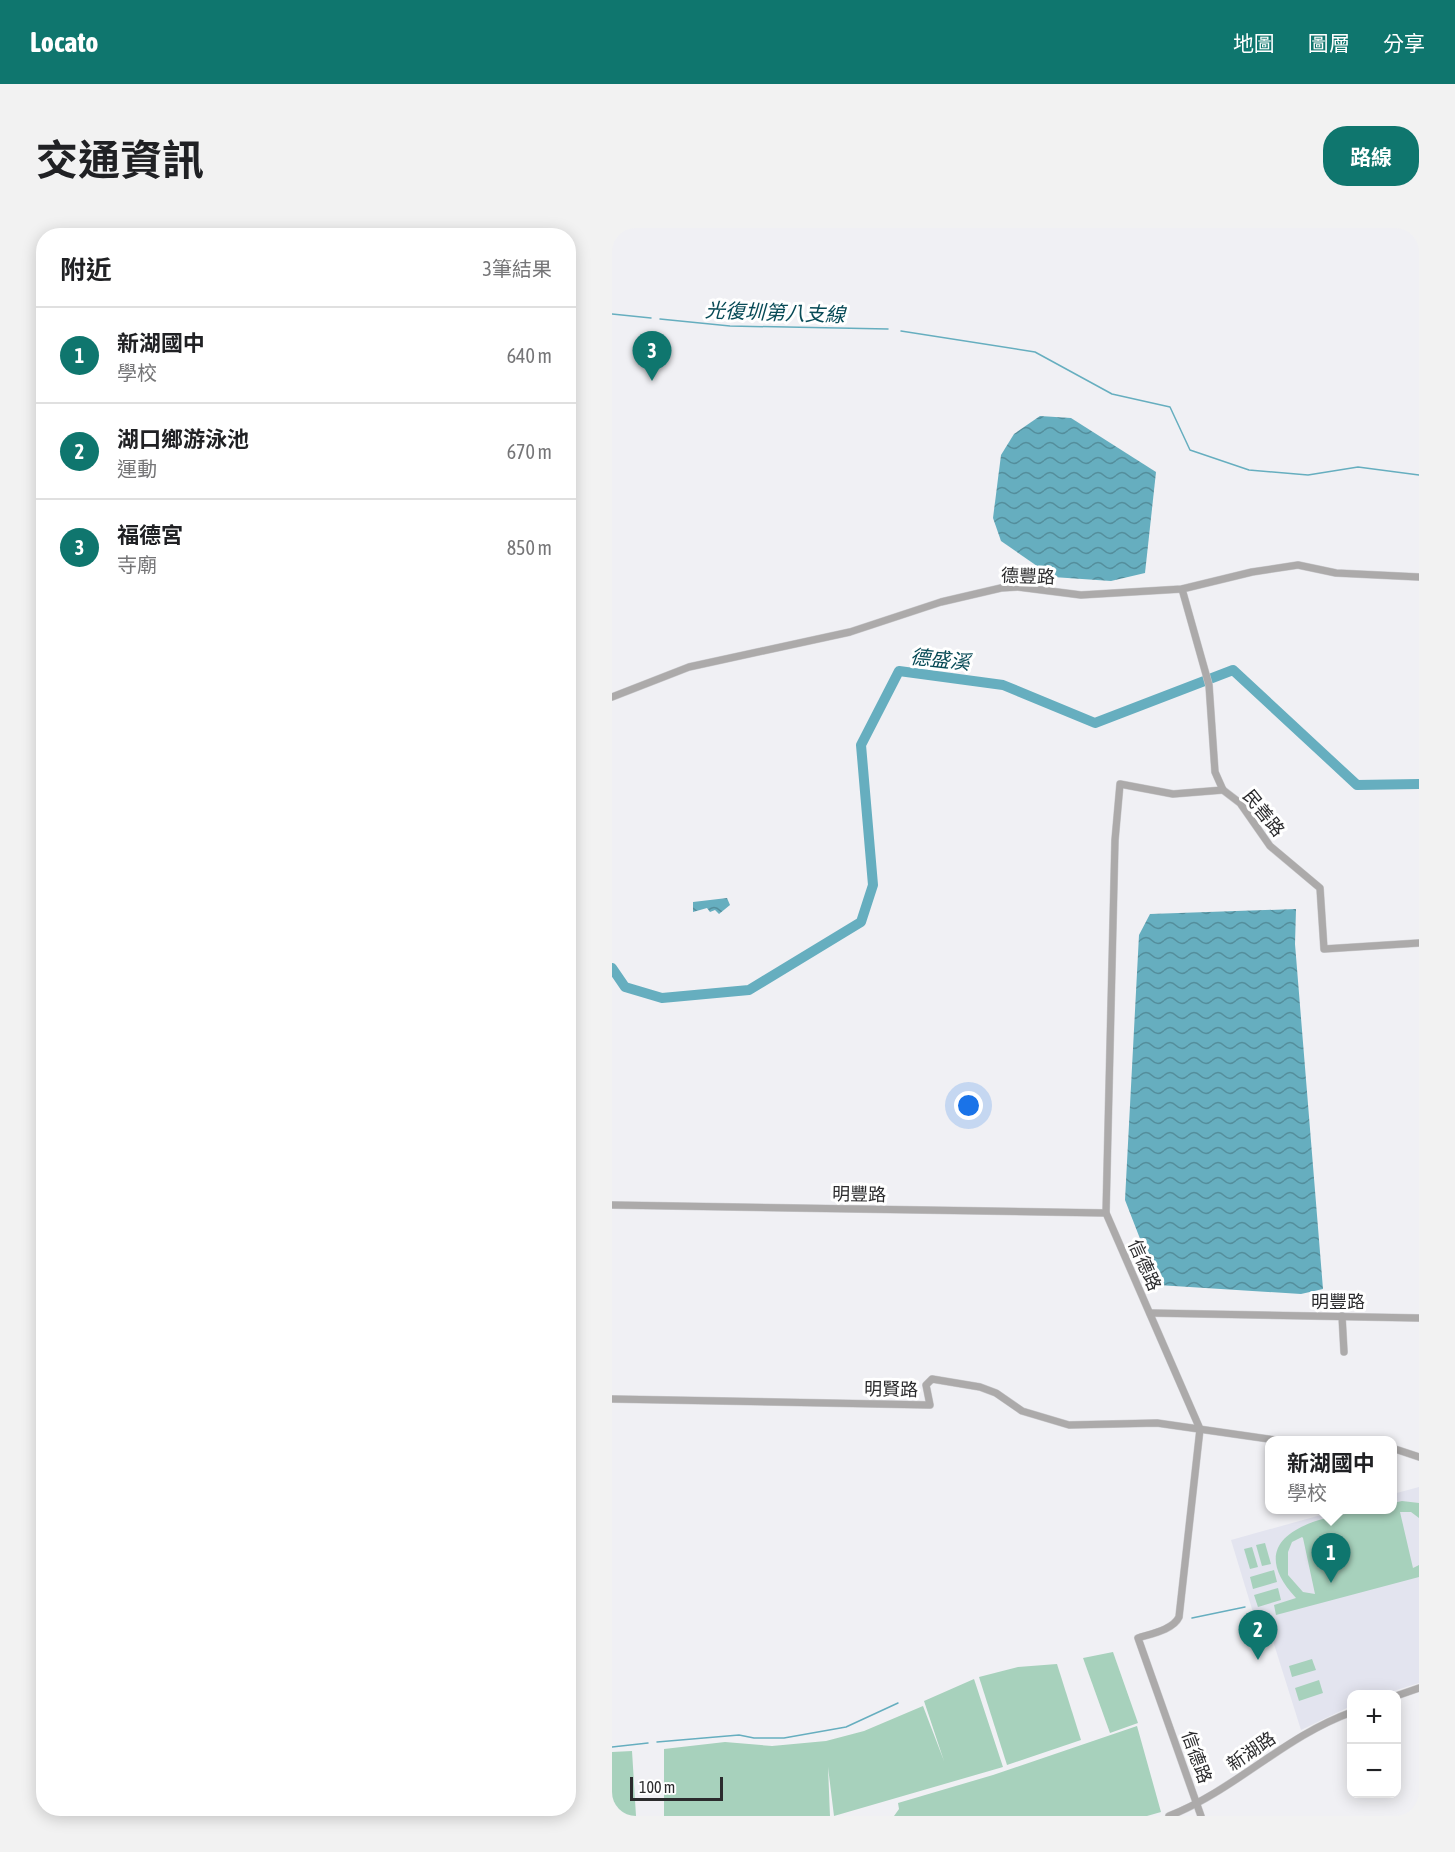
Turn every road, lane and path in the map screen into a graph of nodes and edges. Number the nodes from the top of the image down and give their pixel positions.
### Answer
1 (1419, 577) edge
2 (1182, 589) junction
3 (612, 697) edge
4 (1223, 790) junction
5 (1419, 943) edge
6 (612, 1205) edge
7 (1106, 1214) junction
8 (1150, 1313) junction
9 (1342, 1316) junction
10 (1419, 1318) edge
11 (1344, 1352) dead end
12 (612, 1399) edge
13 (1200, 1429) junction
14 (1265, 1439) edge
15 (1397, 1450) edge
16 (1419, 1457) edge
17 (1419, 1688) edge
18 (1401, 1694) edge
19 (1347, 1714) edge
20 (1197, 1805) junction
21 (1169, 1816) edge
22 (1202, 1816) edge

1 - 2 street, 德豐路
2 - 3 street, 德豐路
2 - 4 street, 民善路
4 - 5 street, 民善路
4 - 7 street, 信德路
6 - 7 street, 明豐路
7 - 8 street, 信德路
8 - 9 street, 明豐路
8 - 13 street, 信德路
9 - 10 street, 明豐路
9 - 11 street
12 - 13 street, 明賢路
13 - 14 street, 明賢路
13 - 20 street, 信德路
15 - 16 street
17 - 18 street
19 - 20 street, 新湖路
20 - 21 street, 新湖路
20 - 22 street, 信德路

